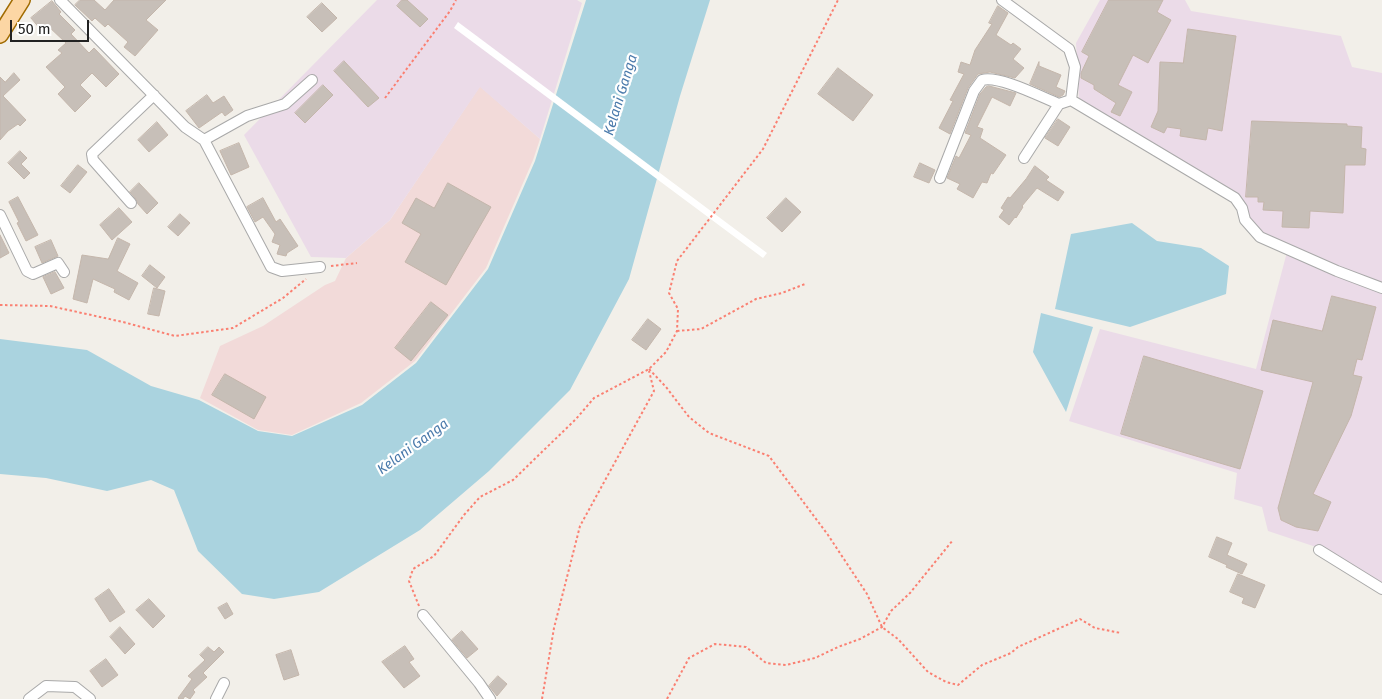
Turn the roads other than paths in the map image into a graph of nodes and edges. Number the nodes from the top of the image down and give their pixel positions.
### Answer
1 (22, 0) edge
2 (60, 0) edge
3 (1002, 0) edge
4 (0, 35) edge
5 (312, 80) dead end
6 (154, 95) junction
7 (1071, 100) junction
8 (1059, 104) junction
9 (204, 140) junction
10 (1024, 158) dead end
11 (940, 178) dead end
12 (130, 203) dead end
13 (0, 215) edge
14 (320, 267) road end
15 (64, 272) dead end
16 (1382, 288) edge
17 (1318, 550) dead end
18 (1382, 589) edge
19 (423, 615) road end
20 (224, 684) dead end
21 (29, 699) edge
22 (90, 699) edge
23 (216, 699) edge
24 (490, 699) edge

1 - 4 main road
2 - 6 street
3 - 7 street
5 - 9 street
6 - 9 street
6 - 12 street
7 - 8 street
7 - 16 street
8 - 10 street
8 - 11 street
9 - 14 street
13 - 15 street
17 - 18 street
19 - 24 street
20 - 23 street
21 - 22 street

